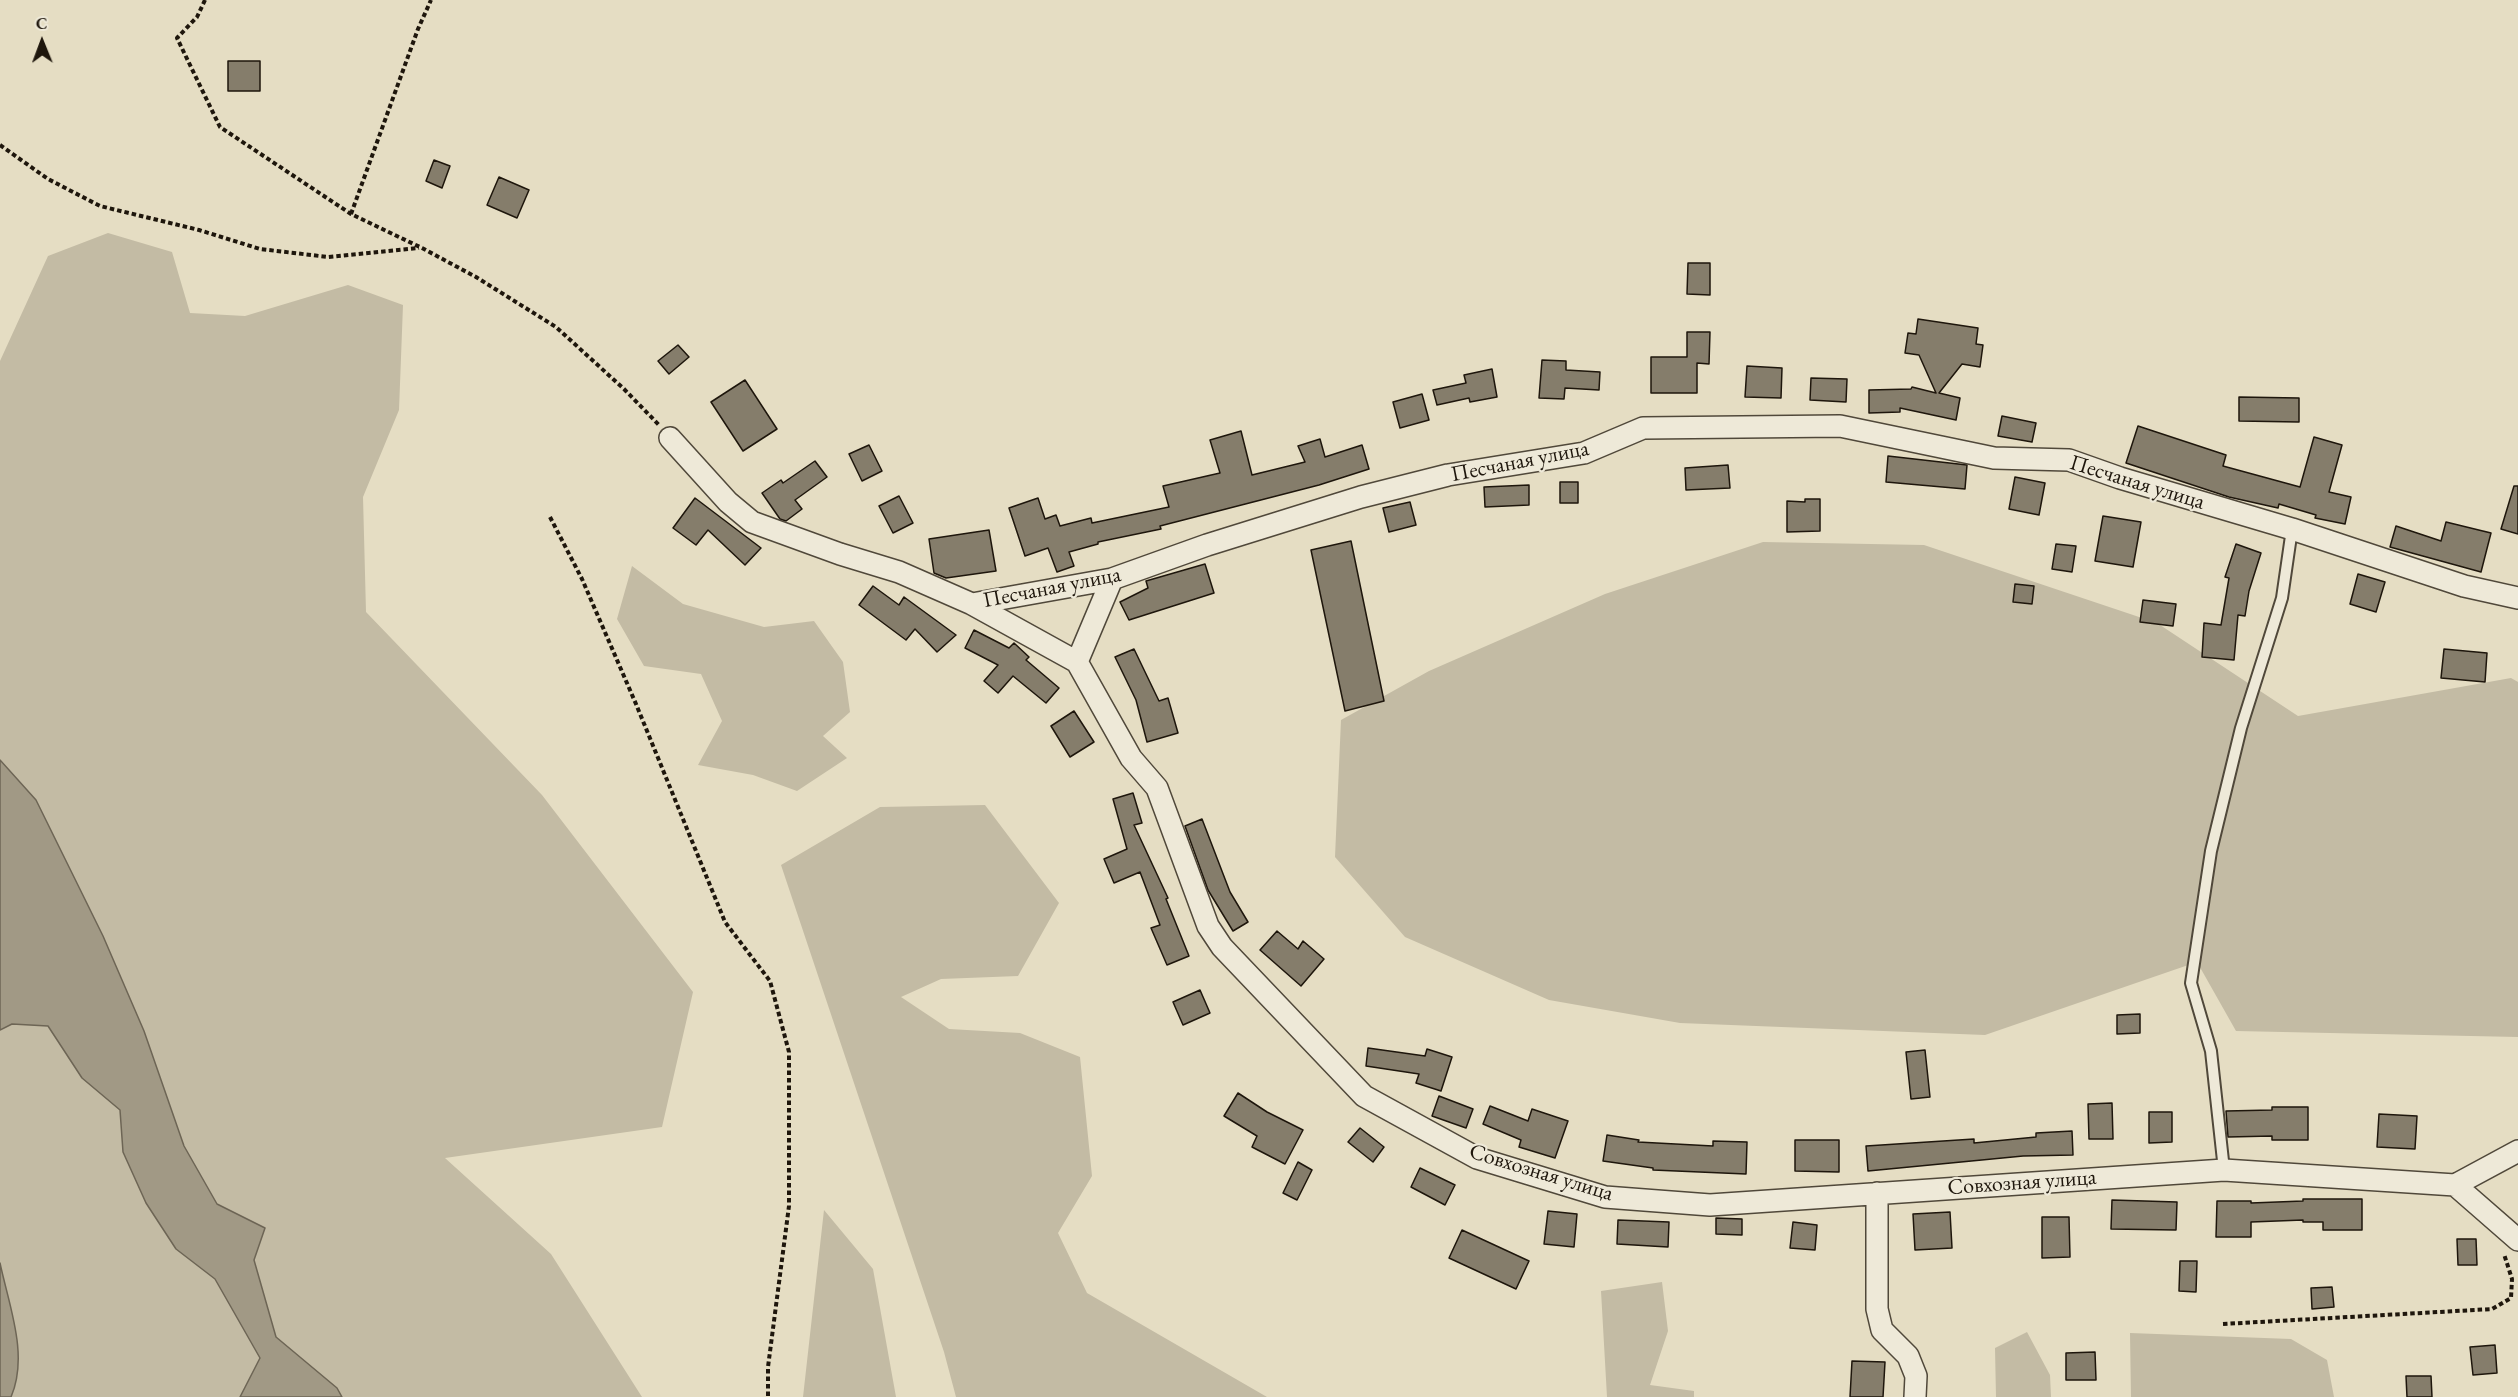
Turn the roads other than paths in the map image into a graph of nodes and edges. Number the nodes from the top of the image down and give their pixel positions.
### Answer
1 (670, 438) road end
2 (2292, 529) junction
3 (1112, 579) junction
4 (2518, 598) edge
5 (972, 604) junction
6 (1077, 662) junction
7 (2518, 1151) edge
8 (2223, 1170) junction
9 (2455, 1185) junction
10 (1877, 1193) junction
11 (2511, 1245) edge
12 (1915, 1397) edge

1 - 5 street, Песчаная улица
2 - 3 street, Песчаная улица
2 - 4 street, Песчаная улица
2 - 8 lane
3 - 5 street, Песчаная улица
3 - 6 street
5 - 6 street
6 - 10 street, Совхозная улица
7 - 9 street
8 - 9 street, Совхозная улица
8 - 10 street, Совхозная улица
9 - 11 street
10 - 12 street

